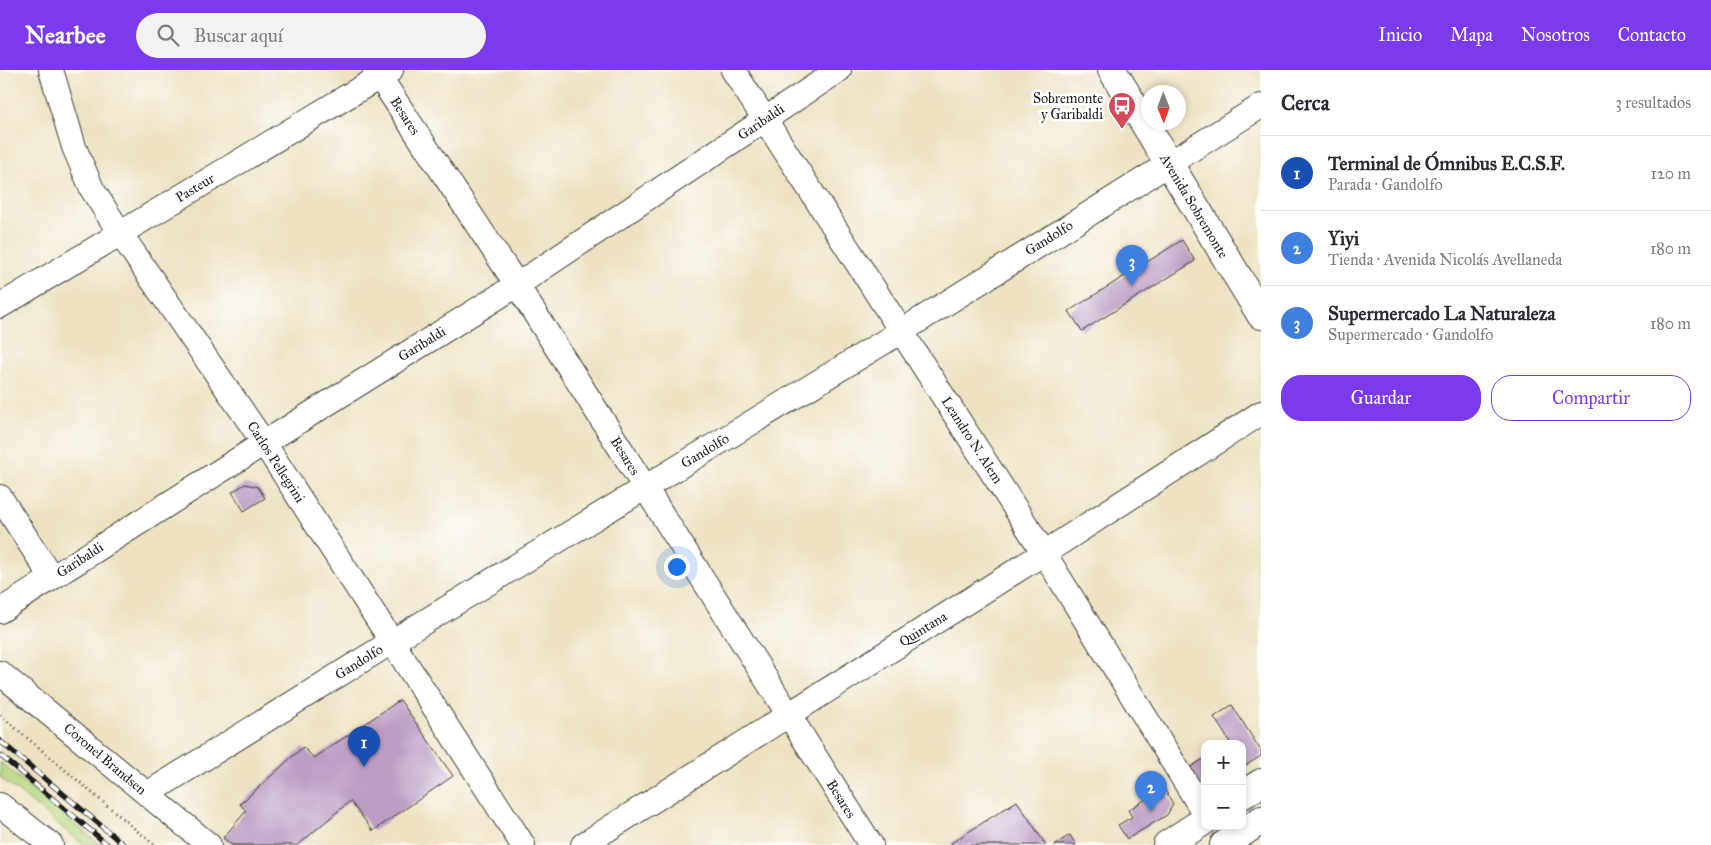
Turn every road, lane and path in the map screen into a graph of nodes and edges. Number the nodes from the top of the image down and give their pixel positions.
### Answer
1 (51, 70) edge
2 (732, 70) edge
3 (839, 70) edge
4 (1112, 70) edge
5 (382, 72) edge
6 (1261, 106) edge
7 (765, 120) junction
8 (1168, 163) junction
9 (120, 233) junction
10 (517, 285) junction
11 (0, 306) edge
12 (1261, 315) edge
13 (902, 331) junction
14 (1261, 413) edge
15 (264, 443) junction
16 (645, 488) junction
17 (0, 496) edge
18 (1044, 553) junction
19 (52, 578) junction
20 (0, 611) edge
21 (393, 641) junction
22 (0, 673) edge
23 (788, 714) junction
24 (0, 715) edge
25 (1261, 783) edge
26 (1246, 792) edge
27 (147, 794) junction
28 (0, 805) edge
29 (1201, 808) edge
30 (1261, 820) edge
31 (1201, 823) edge
32 (1215, 830) edge
33 (51, 845) edge
34 (154, 845) edge
35 (209, 845) edge
36 (523, 845) edge
37 (583, 845) edge
38 (871, 845) edge
39 (1167, 845) edge
40 (1224, 845) edge

1 - 9 street, Carlos Pellegrini
2 - 7 street, Leandro N. Alem
3 - 7 street, Garibaldi
4 - 8 main road, Avenida Sobremonte
5 - 9 street, Pasteur
5 - 10 street, Besares
6 - 8 street, Gandolfo
7 - 10 street, Garibaldi
7 - 13 street, Leandro N. Alem
8 - 12 main road, Avenida Sobremonte
8 - 13 street, Gandolfo
9 - 11 street, Pasteur
9 - 15 street, Carlos Pellegrini
10 - 15 street, Garibaldi
10 - 16 street, Besares
13 - 16 street, Gandolfo
13 - 18 street, Leandro N. Alem
14 - 18 street, Quintana
15 - 19 street, Garibaldi
15 - 21 street, Carlos Pellegrini
16 - 21 street, Gandolfo
16 - 23 street, Besares
17 - 19 street
18 - 23 street, Quintana
18 - 29 street, Leandro N. Alem
19 - 20 street, Garibaldi
21 - 27 street, Gandolfo
21 - 36 street, Carlos Pellegrini
22 - 27 street, Coronel Brandsen
23 - 37 street, Quintana
23 - 38 street, Besares
24 - 34 path
25 - 26 main road
27 - 35 street, Coronel Brandsen
28 - 33 street
30 - 40 main road
31 - 39 main road
32 - 40 street

